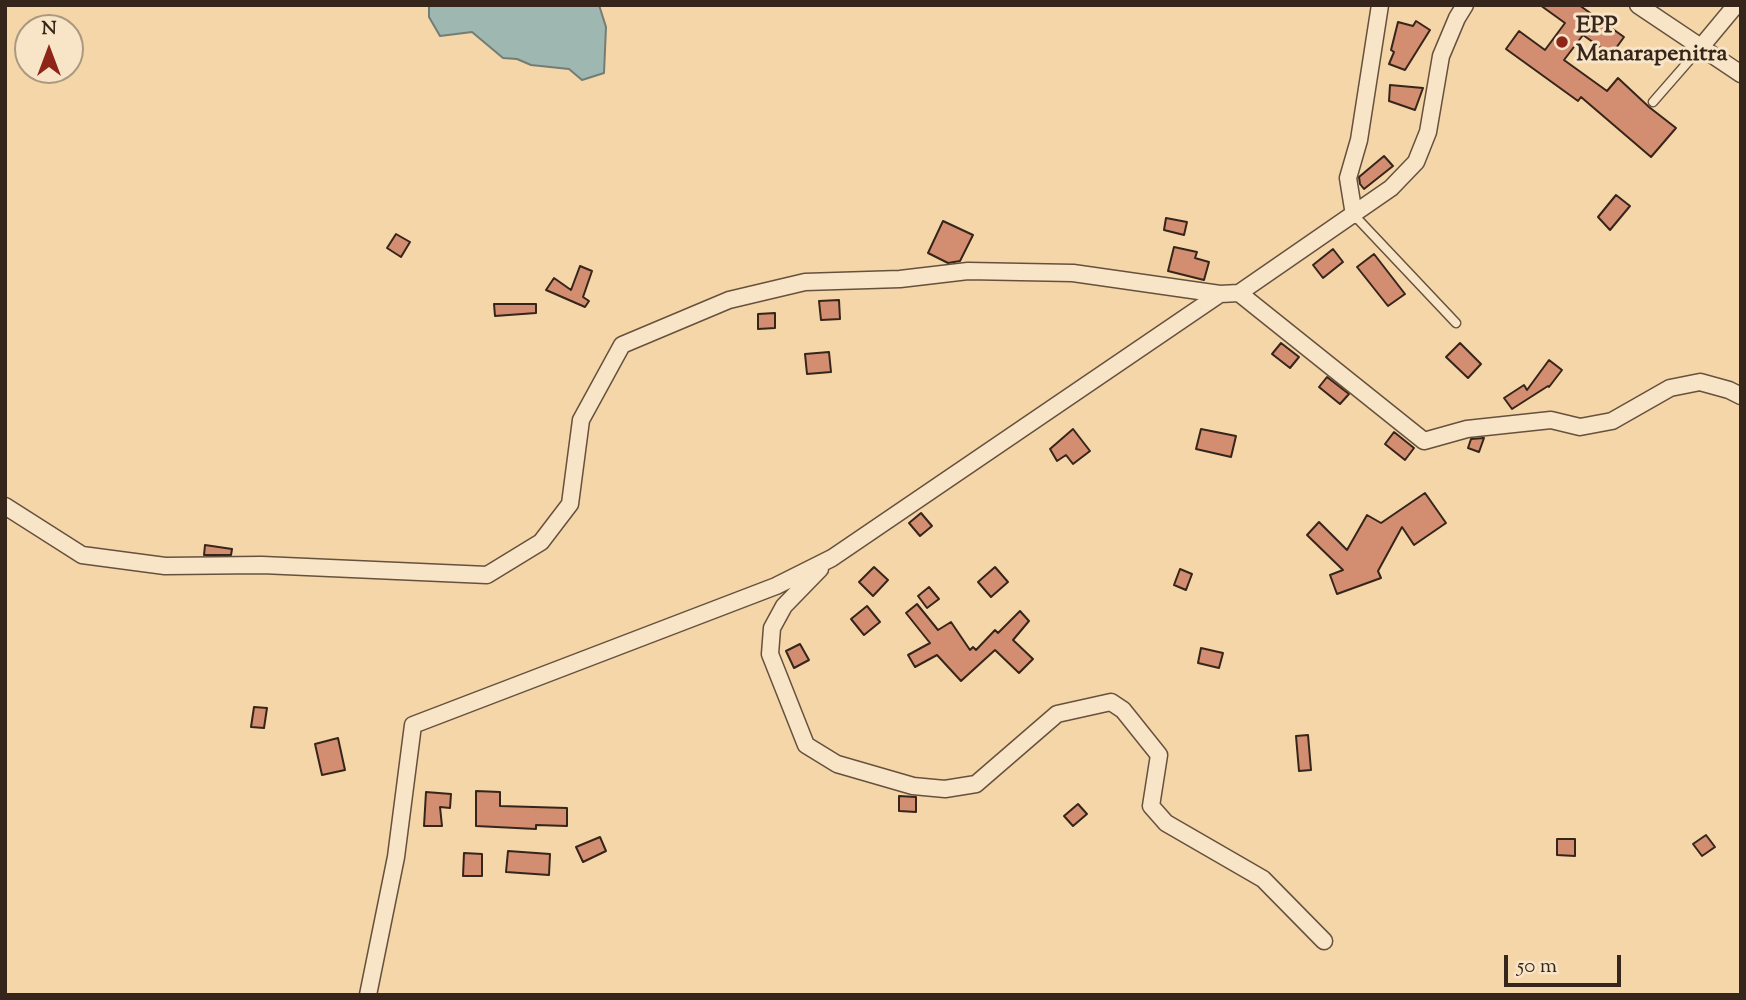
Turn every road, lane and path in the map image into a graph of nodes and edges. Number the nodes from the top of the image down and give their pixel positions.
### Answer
1 (1380, 5) edge
2 (1465, 5) edge
3 (1638, 5) edge
4 (1736, 5) edge
5 (1700, 47) junction
6 (1741, 74) edge
7 (1653, 102) dead end
8 (1354, 215) junction
9 (1240, 293) junction
10 (1220, 294) junction
11 (1456, 323) dead end
12 (1741, 397) edge
13 (5, 506) edge
14 (832, 558) junction
15 (1324, 941) dead end
16 (368, 995) edge

1 - 8 street
2 - 8 street
3 - 5 street
4 - 5 street
5 - 6 street
5 - 7 lane
8 - 9 street
8 - 11 lane
9 - 10 street
9 - 12 street
10 - 13 street
10 - 14 street
14 - 15 street
14 - 16 street

